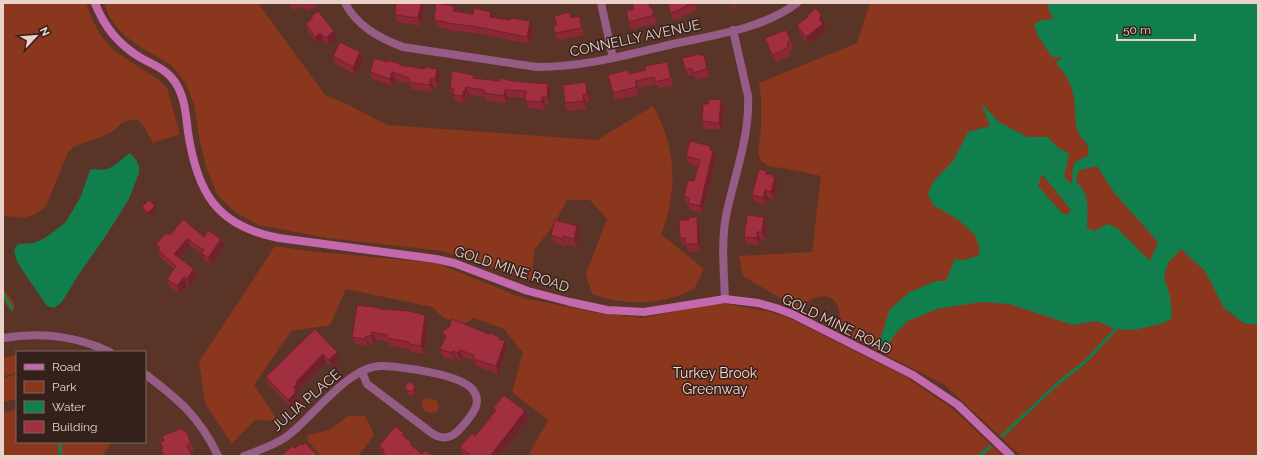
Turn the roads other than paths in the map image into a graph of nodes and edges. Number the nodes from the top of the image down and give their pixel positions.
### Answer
1 (95, 3) edge
2 (345, 3) edge
3 (601, 3) edge
4 (797, 3) edge
5 (733, 30) junction
6 (614, 58) junction
7 (725, 299) junction
8 (3, 338) edge
9 (107, 351) edge
10 (362, 372) junction
11 (146, 375) edge
12 (218, 456) edge
13 (244, 456) edge
14 (1011, 456) edge

1 - 7 street, GOLD MINE ROAD
2 - 6 street, CONNELLY AVENUE
3 - 6 street
4 - 5 street, CONNELLY AVENUE
5 - 6 street, CONNELLY AVENUE
5 - 7 street
7 - 14 street, GOLD MINE ROAD
8 - 9 street
10 - 10 street, JULIA PLACE
10 - 13 street, JULIA PLACE
11 - 12 street

